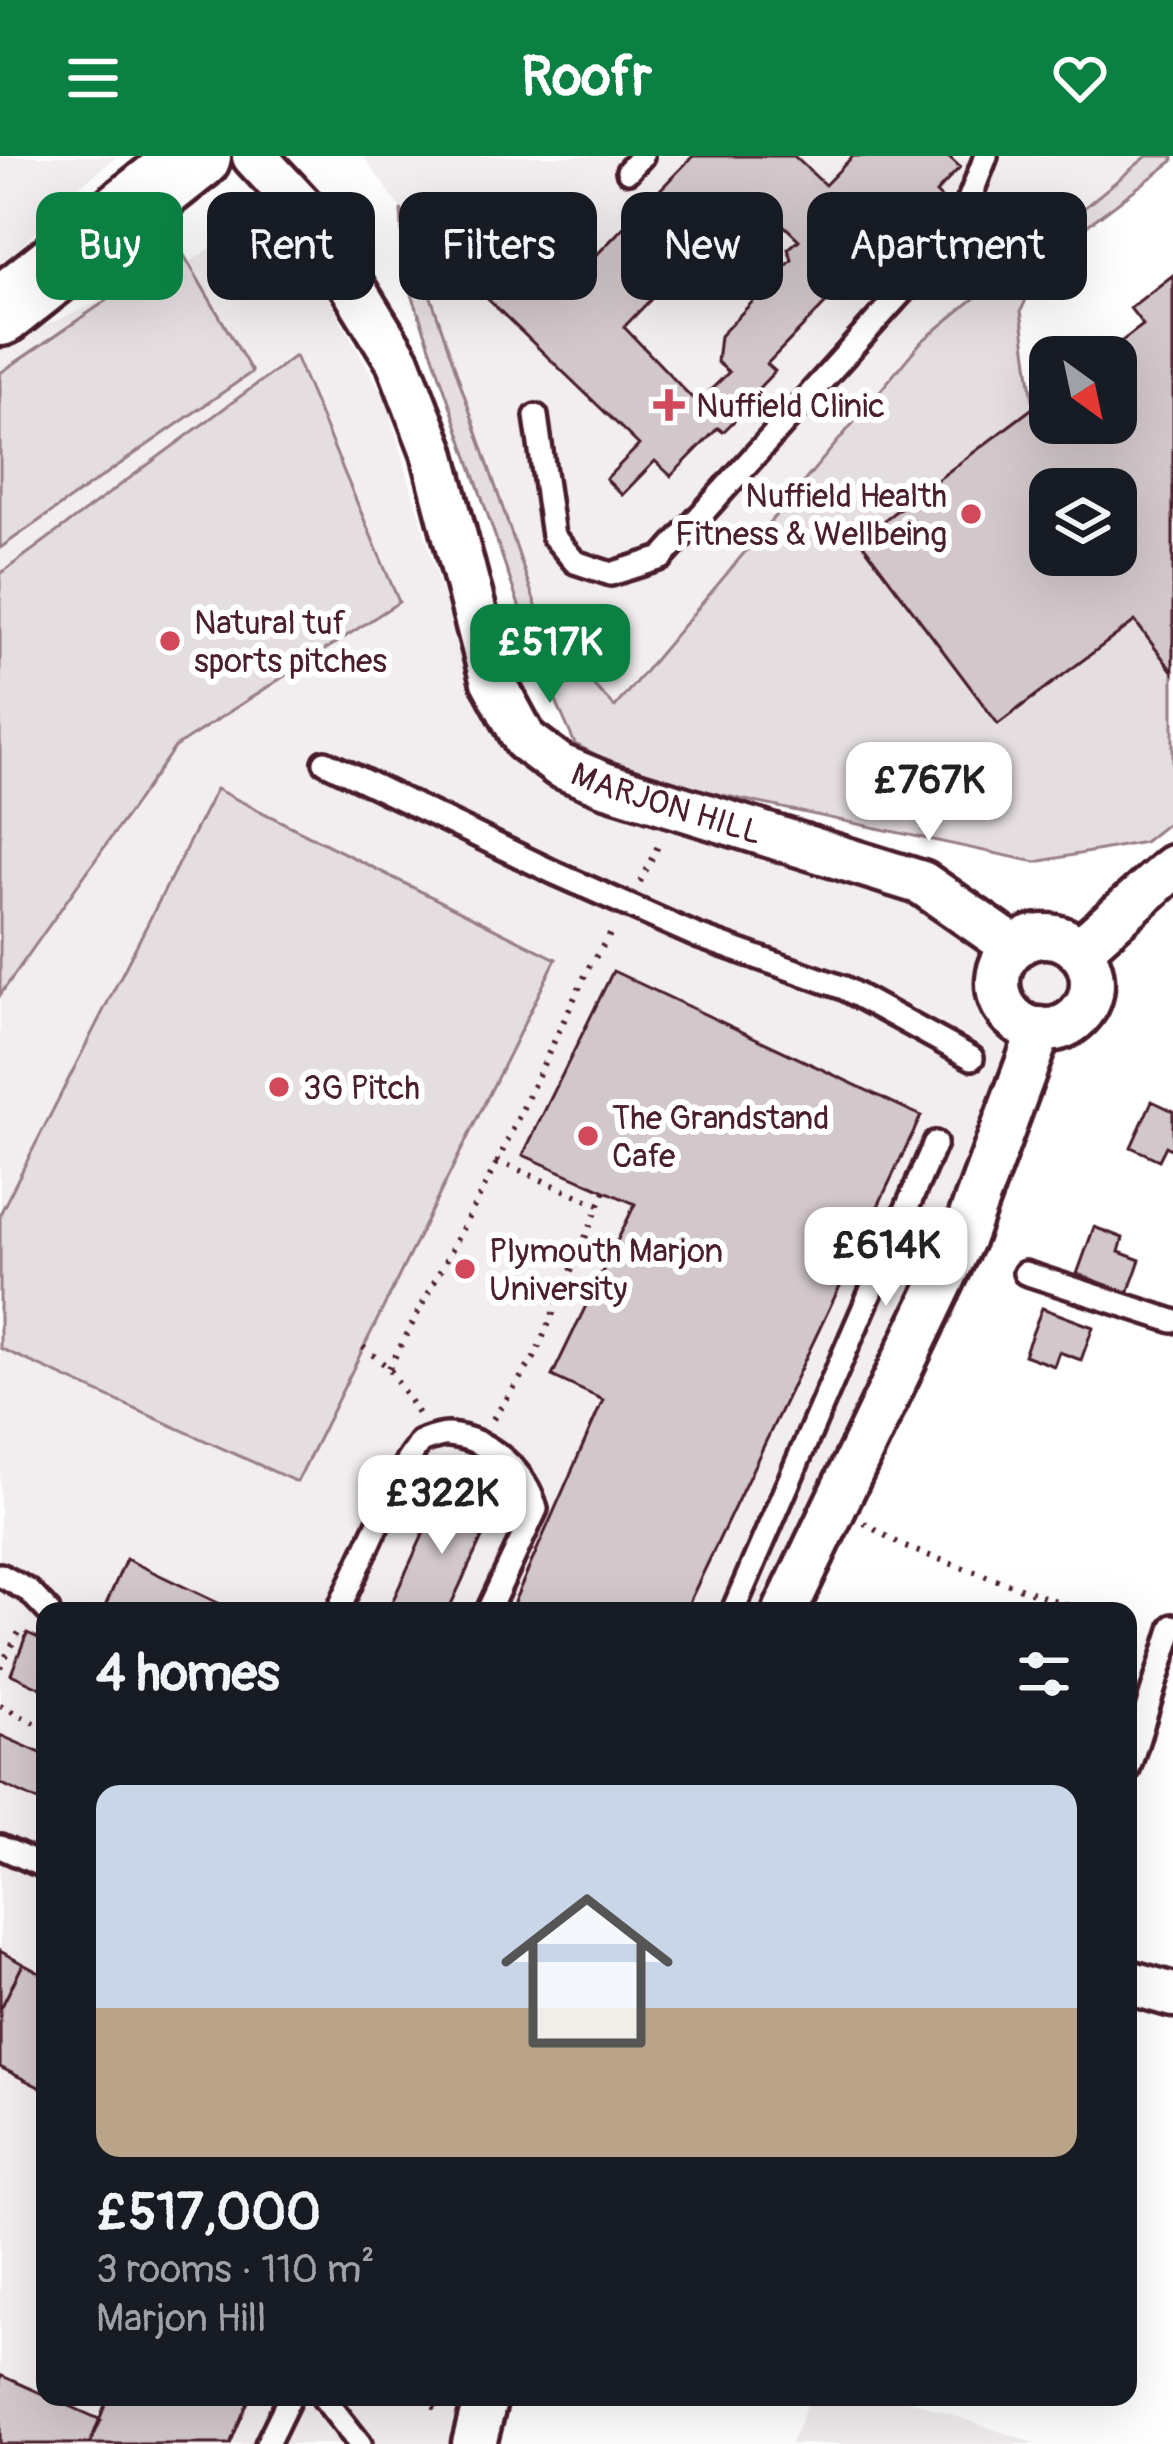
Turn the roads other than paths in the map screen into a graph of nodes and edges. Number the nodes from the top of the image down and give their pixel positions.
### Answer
1 (196, 156) edge
2 (254, 156) edge
3 (986, 156) edge
4 (0, 312) edge
5 (536, 416) dead end
6 (325, 762) dead end
7 (1173, 867) edge
8 (1015, 946) junction
9 (1079, 951) junction
10 (1040, 1029) junction
11 (972, 1058) dead end
12 (935, 1143) dead end
13 (1025, 1273) dead end
14 (1173, 1321) edge
15 (0, 1575) edge
16 (39, 1602) edge
17 (342, 1602) edge
18 (492, 1602) edge
19 (737, 1602) edge
20 (789, 1602) edge
21 (1172, 1637) edge
22 (1137, 1743) edge
23 (0, 1846) edge
24 (36, 1863) edge
25 (1137, 1985) edge
26 (1173, 1995) edge
27 (286, 2406) edge
28 (329, 2406) edge
29 (484, 2406) edge
30 (267, 2444) edge
31 (360, 2444) edge
32 (474, 2444) edge

1 - 4 main road
2 - 8 street, MARJON HILL
3 - 5 lane
6 - 11 lane
7 - 9 street
8 - 9 street
8 - 10 street
9 - 10 street
10 - 20 street
12 - 19 lane
13 - 14 lane
15 - 16 lane
17 - 18 lane
21 - 22 lane
23 - 24 lane
25 - 26 street
27 - 30 lane
28 - 31 lane
29 - 32 street

